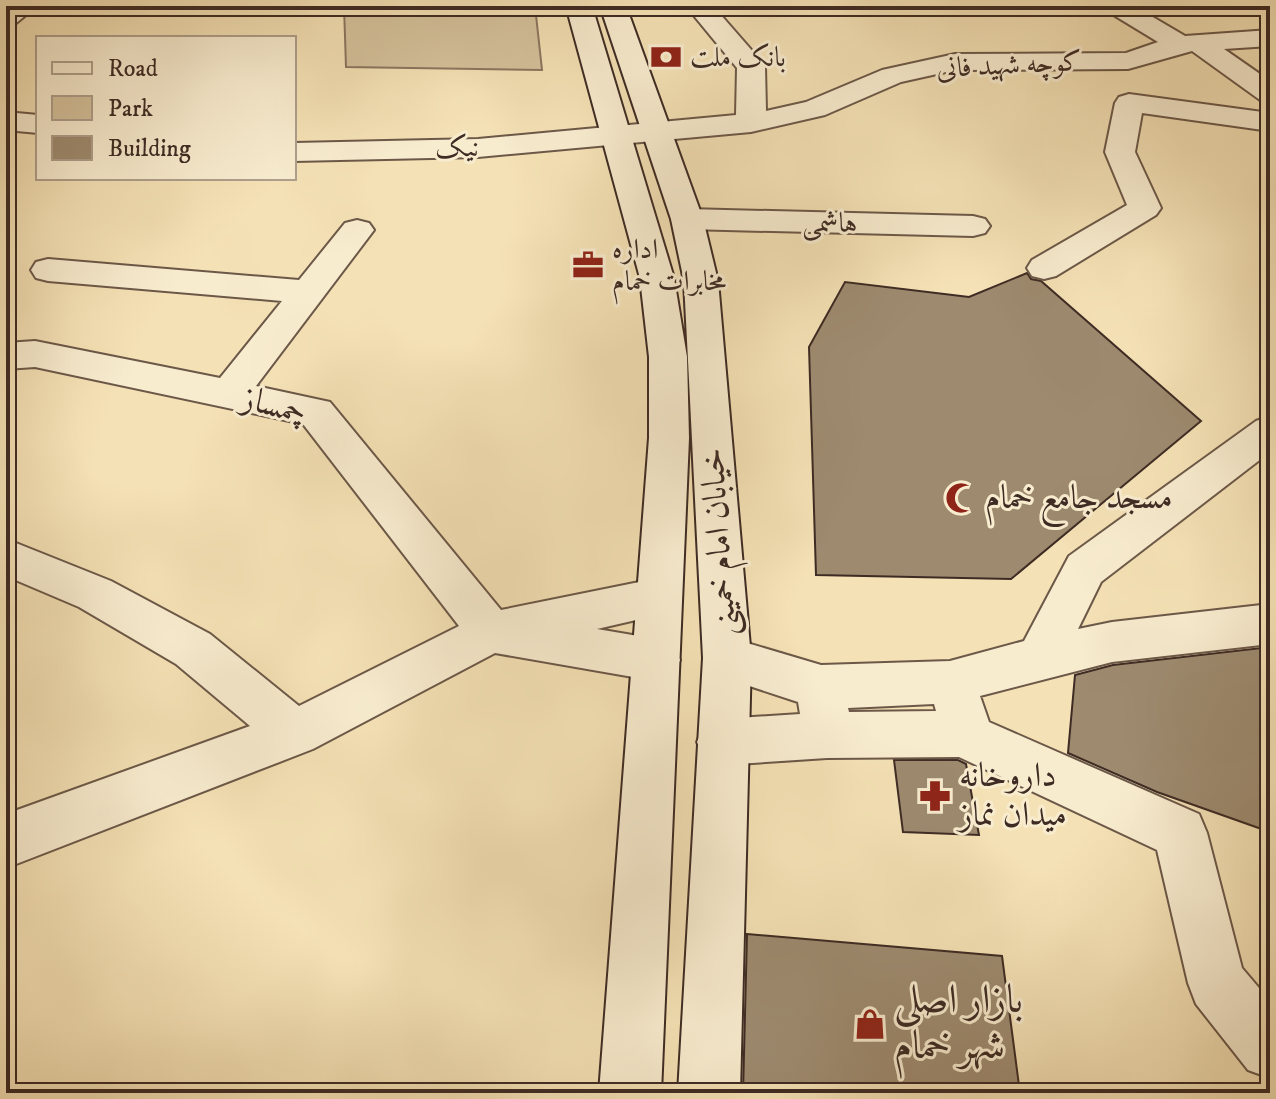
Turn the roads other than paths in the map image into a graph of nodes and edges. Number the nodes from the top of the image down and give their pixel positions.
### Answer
1 (24, 6) edge
2 (579, 6) edge
3 (613, 6) edge
4 (699, 6) edge
5 (1116, 6) edge
6 (6, 18) edge
7 (1270, 38) edge
8 (1189, 44) junction
9 (1270, 94) edge
10 (6, 121) edge
11 (1270, 122) edge
12 (751, 123) junction
13 (36, 124) edge
14 (639, 134) junction
15 (296, 152) edge
16 (687, 219) junction
17 (973, 226) dead end
18 (357, 230) dead end
19 (1044, 268) dead end
20 (48, 270) dead end
21 (308, 292) junction
22 (6, 356) edge
23 (229, 394) junction
24 (1270, 431) edge
25 (6, 557) edge
26 (659, 597) junction
27 (1270, 624) edge
28 (491, 632) junction
29 (727, 658) junction
30 (1040, 658) junction
31 (656, 660) junction
32 (956, 709) junction
33 (824, 711) junction
34 (295, 733) junction
35 (651, 738) junction
36 (722, 742) junction
37 (6, 841) edge
38 (1270, 1048) edge
39 (630, 1093) edge
40 (709, 1093) edge

1 - 6 street
2 - 14 street, خیابان امام خمینی
3 - 14 street, خیابان امام خمینی
4 - 12 street
5 - 8 street
7 - 8 street, کوچه شهید فانی
8 - 9 street
8 - 12 street, کوچه شهید فانی
10 - 13 street
11 - 19 street
12 - 14 street, کوچه شهید فانی
14 - 15 street, نیک
14 - 16 street, خیابان امام خمینی
14 - 26 street, خیابان امام خمینی
16 - 17 street, هاشمی
16 - 29 street, خیابان امام خمینی
18 - 21 street
20 - 21 street
21 - 23 street
22 - 23 street, چمساز
23 - 28 street, چمساز
24 - 30 street
25 - 34 street
26 - 28 street
26 - 31 street, خیابان امام خمینی
27 - 30 street
28 - 31 street
28 - 34 street
29 - 33 street
29 - 36 street, خیابان امام خمینی
30 - 32 street
31 - 35 street, خیابان امام خمینی
32 - 33 street
32 - 38 street
33 - 36 street
34 - 37 street
35 - 36 street
35 - 39 street, خیابان امام خمینی
36 - 40 street, خیابان امام خمینی

